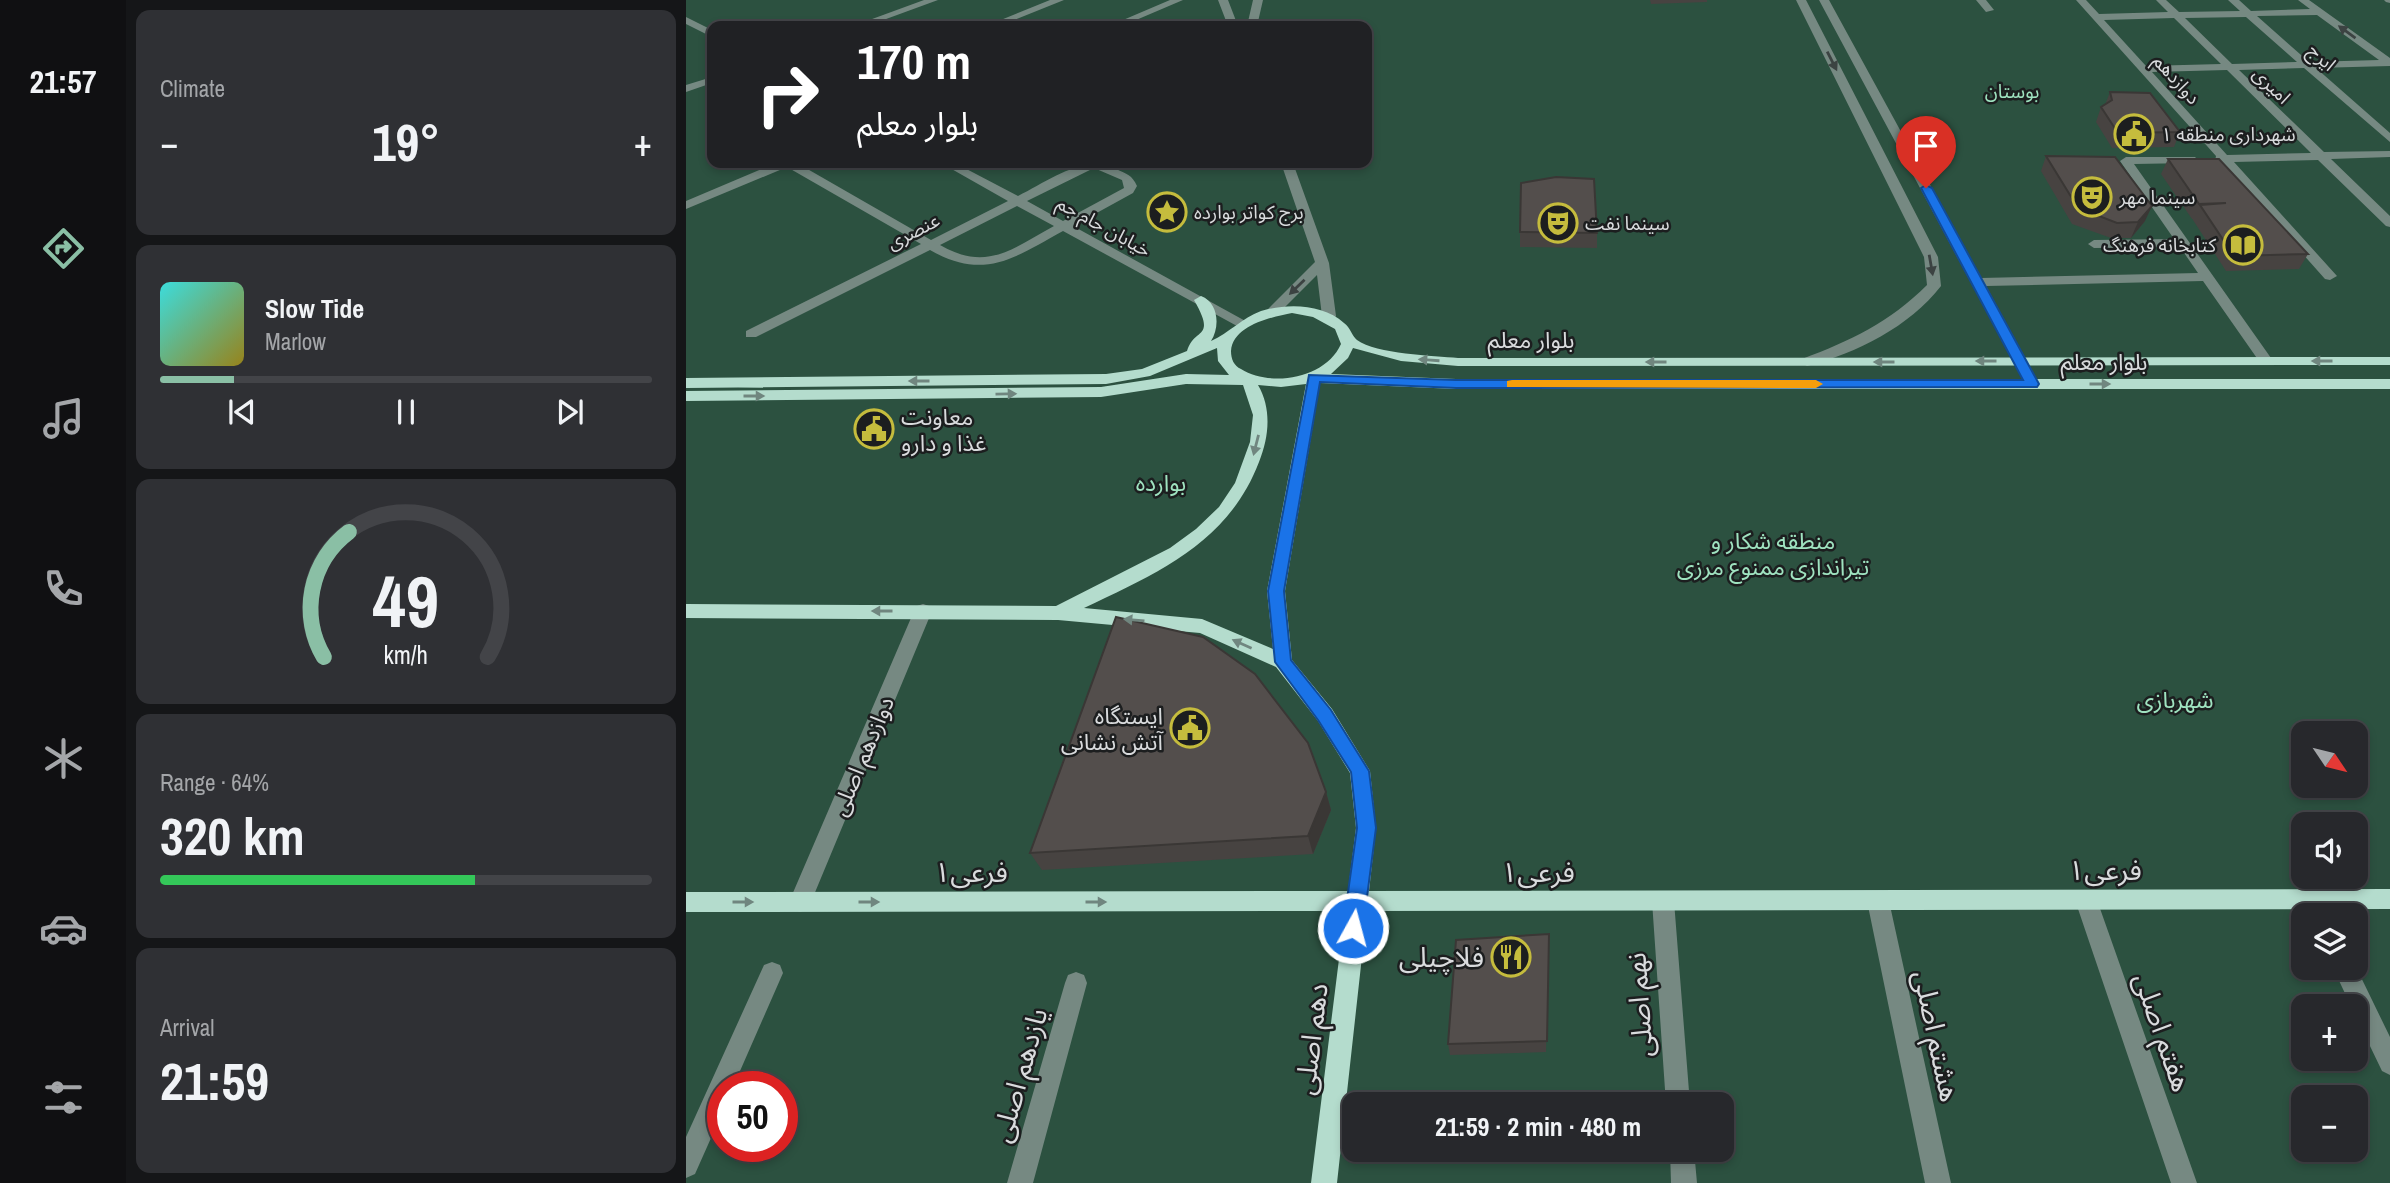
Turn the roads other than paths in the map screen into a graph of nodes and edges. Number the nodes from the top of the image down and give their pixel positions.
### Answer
1 (933, 0) edge
2 (1059, 0) edge
3 (1178, 0) edge
4 (1223, 0) edge
5 (1258, 0) edge
6 (1801, 0) edge
7 (1824, 0) edge
8 (1981, 0) edge
9 (2081, 0) edge
10 (2161, 0) edge
11 (2233, 0) edge
12 (2304, 0) edge
13 (1989, 10) dead end
14 (2320, 12) junction
15 (2247, 13) junction
16 (2176, 15) junction
17 (2095, 17) junction
18 (686, 19) edge
19 (873, 21) edge
20 (1004, 21) edge
21 (1126, 21) edge
22 (1232, 21) edge
23 (1253, 21) edge
24 (707, 30) edge
25 (2390, 63) edge
26 (2305, 65) junction
27 (2229, 67) junction
28 (2145, 69) junction
29 (707, 82) edge
30 (686, 89) edge
31 (2390, 139) edge
32 (2390, 154) edge
33 (2321, 156) junction
34 (2225, 159) junction
35 (776, 168) edge
36 (797, 168) edge
37 (956, 168) edge
38 (1083, 168) edge
39 (1104, 168) edge
40 (1289, 168) edge
41 (1017, 201) junction
42 (686, 205) edge
43 (2390, 223) edge
44 (1064, 226) junction
45 (2184, 243) junction
46 (930, 244) junction
47 (2094, 244) dead end
48 (1322, 263) junction
49 (2330, 276) dead end
50 (2208, 277) junction
51 (1977, 282) junction
52 (1201, 300) junction
53 (1273, 311) junction
54 (1329, 316) junction
55 (1242, 323) junction
56 (751, 334) dead end
57 (1226, 340) junction
58 (1347, 341) junction
59 (2266, 361) junction
60 (2390, 361) edge
61 (1807, 362) junction
62 (2020, 362) junction
63 (1168, 364) junction
64 (1314, 378) junction
65 (1248, 380) junction
66 (686, 383) edge
67 (2032, 384) junction
68 (2390, 384) edge
69 (686, 396) edge
70 (686, 611) edge
71 (923, 611) junction
72 (1058, 613) junction
73 (1283, 662) junction
74 (2390, 899) edge
75 (2086, 900) junction
76 (1663, 901) junction
77 (1878, 901) junction
78 (686, 902) edge
79 (800, 902) junction
80 (1356, 902) junction
81 (2352, 903) edge
82 (2291, 906) edge
83 (772, 973) dead end
84 (2350, 980) edge
85 (1076, 983) dead end
86 (2390, 1063) edge
87 (1677, 1092) edge
88 (1683, 1162) edge
89 (686, 1165) edge
90 (1020, 1183) edge
91 (1324, 1183) edge
92 (1684, 1183) edge
93 (1938, 1183) edge
94 (2184, 1183) edge

1 - 19 street
2 - 20 street
3 - 21 street
4 - 22 street
5 - 23 street
6 -> 61 street
7 - 51 street
8 - 13 street
9 - 17 street, دوازدهم
10 - 16 street, امیری
11 - 15 street, ایرج
12 - 14 street
14 - 15 street
25 -> 14 street
15 - 16 street
15 - 26 street, ایرج
16 - 17 street
16 - 27 street, امیری
17 - 28 street, دوازدهم
18 - 24 street
25 - 26 street
26 - 27 street
26 - 31 street, ایرج
27 - 28 street
27 - 33 street, امیری
28 - 34 street, دوازدهم
29 - 30 street
32 - 33 street
33 - 34 street
33 - 43 street, امیری
34 - 45 street
34 - 49 street, دوازدهم
35 - 42 street
36 - 46 street
37 - 41 street, خیابان جام جم
38 - 41 street, عنصری
39 - 44 street
40 - 48 street
41 - 44 street, خیابان جام جم
41 - 46 street, عنصری
44 - 46 street
44 - 52 street, خیابان جام جم
45 - 47 street
45 - 50 street
46 - 56 street, عنصری
48 -> 53 street
48 - 54 street
50 - 51 street
50 - 59 street
51 - 62 street
52 - 55 street, خیابان جام جم
52 - 63 main road
53 - 54 main road
53 - 55 main road
54 - 58 main road
55 - 57 main road
57 - 63 main road
57 - 65 main road
61 -> 58 main road, بلوار معلم
58 - 64 main road
60 -> 59 main road, بلوار معلم
59 - 62 main road, بلوار معلم
62 -> 61 main road, بلوار معلم
62 - 67 street
63 -> 66 main road
64 - 65 main road
64 - 67 main road, بلوار معلم
64 - 73 main road
69 -> 65 main road
65 -> 72 main road
67 -> 68 main road, بلوار معلم
71 -> 70 main road
71 - 72 main road
71 - 79 street, دوازدهم اصلی
73 -> 72 main road
73 - 80 main road, دهم اصلی
74 - 81 main road, فرعی۱
75 - 77 main road, فرعی۱
75 - 82 main road, فرعی۱
75 - 94 street, هفتم اصلی
76 - 77 main road, فرعی۱
76 - 80 main road, فرعی۱
76 - 87 street, نهم اصلی
77 - 93 street, هشتم اصلی
78 -> 79 main road, فرعی۱
79 -> 80 main road, فرعی۱
80 - 91 main road, دهم اصلی
83 - 89 street
84 - 86 street
85 - 90 street, یازدهم اصلی
88 - 92 street

